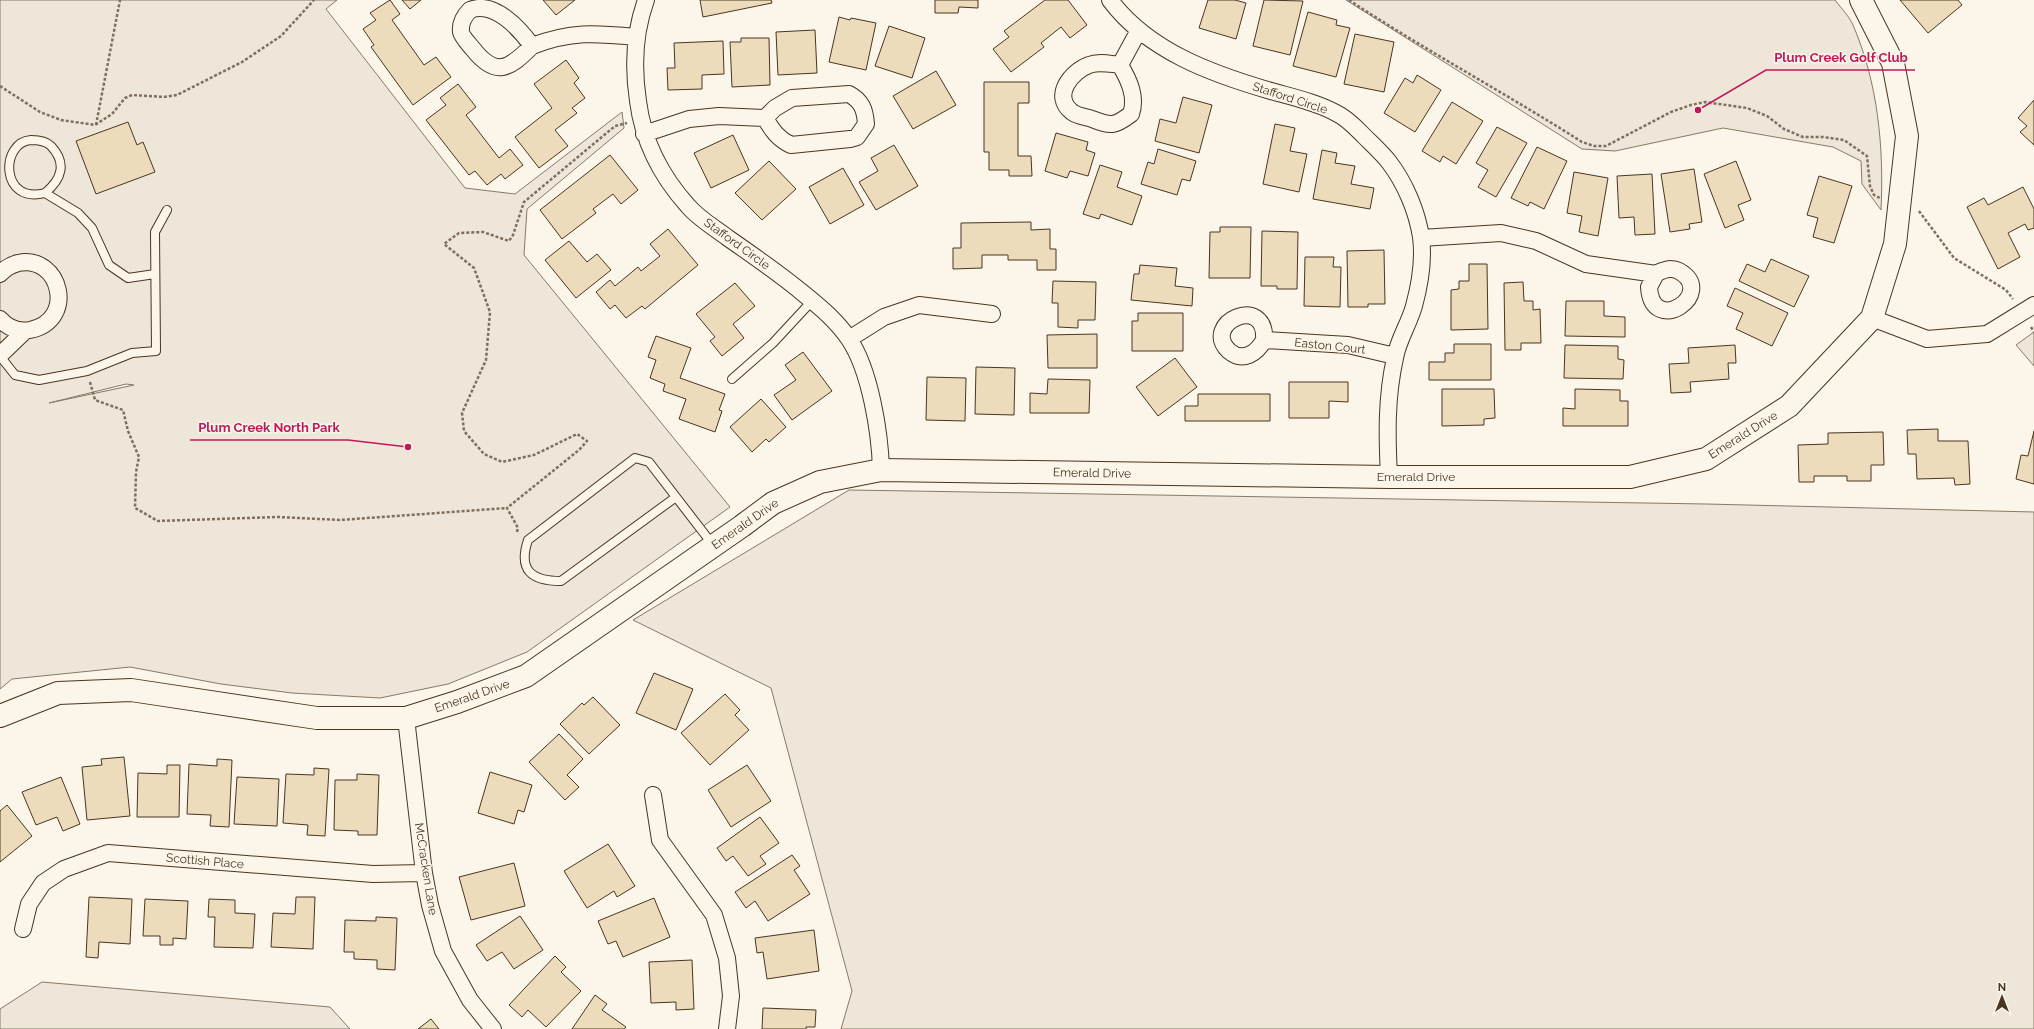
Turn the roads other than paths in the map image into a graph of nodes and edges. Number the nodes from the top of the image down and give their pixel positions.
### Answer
1 (646, 0) edge
2 (1110, 0) edge
3 (1861, 0) edge
4 (1139, 30) junction
5 (636, 37) junction
6 (532, 46) junction
7 (1120, 65) junction
8 (765, 118) junction
9 (642, 127) junction
10 (45, 193) junction
11 (166, 210) dead end
12 (1421, 238) junction
13 (0, 274) edge
14 (155, 274) junction
15 (1656, 274) dead end
16 (812, 301) junction
17 (2028, 309) edge
18 (992, 314) dead end
19 (1872, 318) junction
20 (0, 319) edge
21 (24, 331) junction
22 (849, 339) junction
23 (1264, 340) dead end
24 (0, 356) edge
25 (1395, 356) junction
26 (732, 379) dead end
27 (881, 470) junction
28 (1389, 477) junction
29 (676, 497) junction
30 (713, 546) junction
31 (0, 716) edge
32 (406, 718) junction
33 (653, 795) dead end
34 (424, 873) junction
35 (23, 929) dead end
36 (493, 1029) edge
37 (727, 1029) edge

1 - 5 street, Stafford Circle
2 - 4 street, Stafford Circle
3 - 19 street, Emerald Drive
4 - 7 street
4 - 12 street, Stafford Circle
5 - 6 street
5 - 9 street, Stafford Circle
6 - 6 street
7 - 7 street
8 - 8 street
8 - 9 street
9 - 16 street, Stafford Circle
10 - 10 lane
10 - 14 lane
11 - 14 lane
12 - 15 street
12 - 25 street, Stafford Circle
13 - 21 street
14 - 24 lane
16 - 22 street, Stafford Circle
16 - 26 lane
17 - 19 street
18 - 22 street
19 - 28 street, Emerald Drive
20 - 21 street
21 - 24 street
22 - 27 street, Stafford Circle
23 - 25 street, Easton Court
25 - 28 street, Stafford Circle
27 - 28 street, Emerald Drive
27 - 30 street, Emerald Drive
29 - 29 lane
29 - 30 lane
30 - 32 street, Emerald Drive
31 - 32 street, Emerald Drive
32 - 34 street, McCracken Lane
33 - 37 street
34 - 35 street, Scottish Place
34 - 36 street, McCracken Lane

